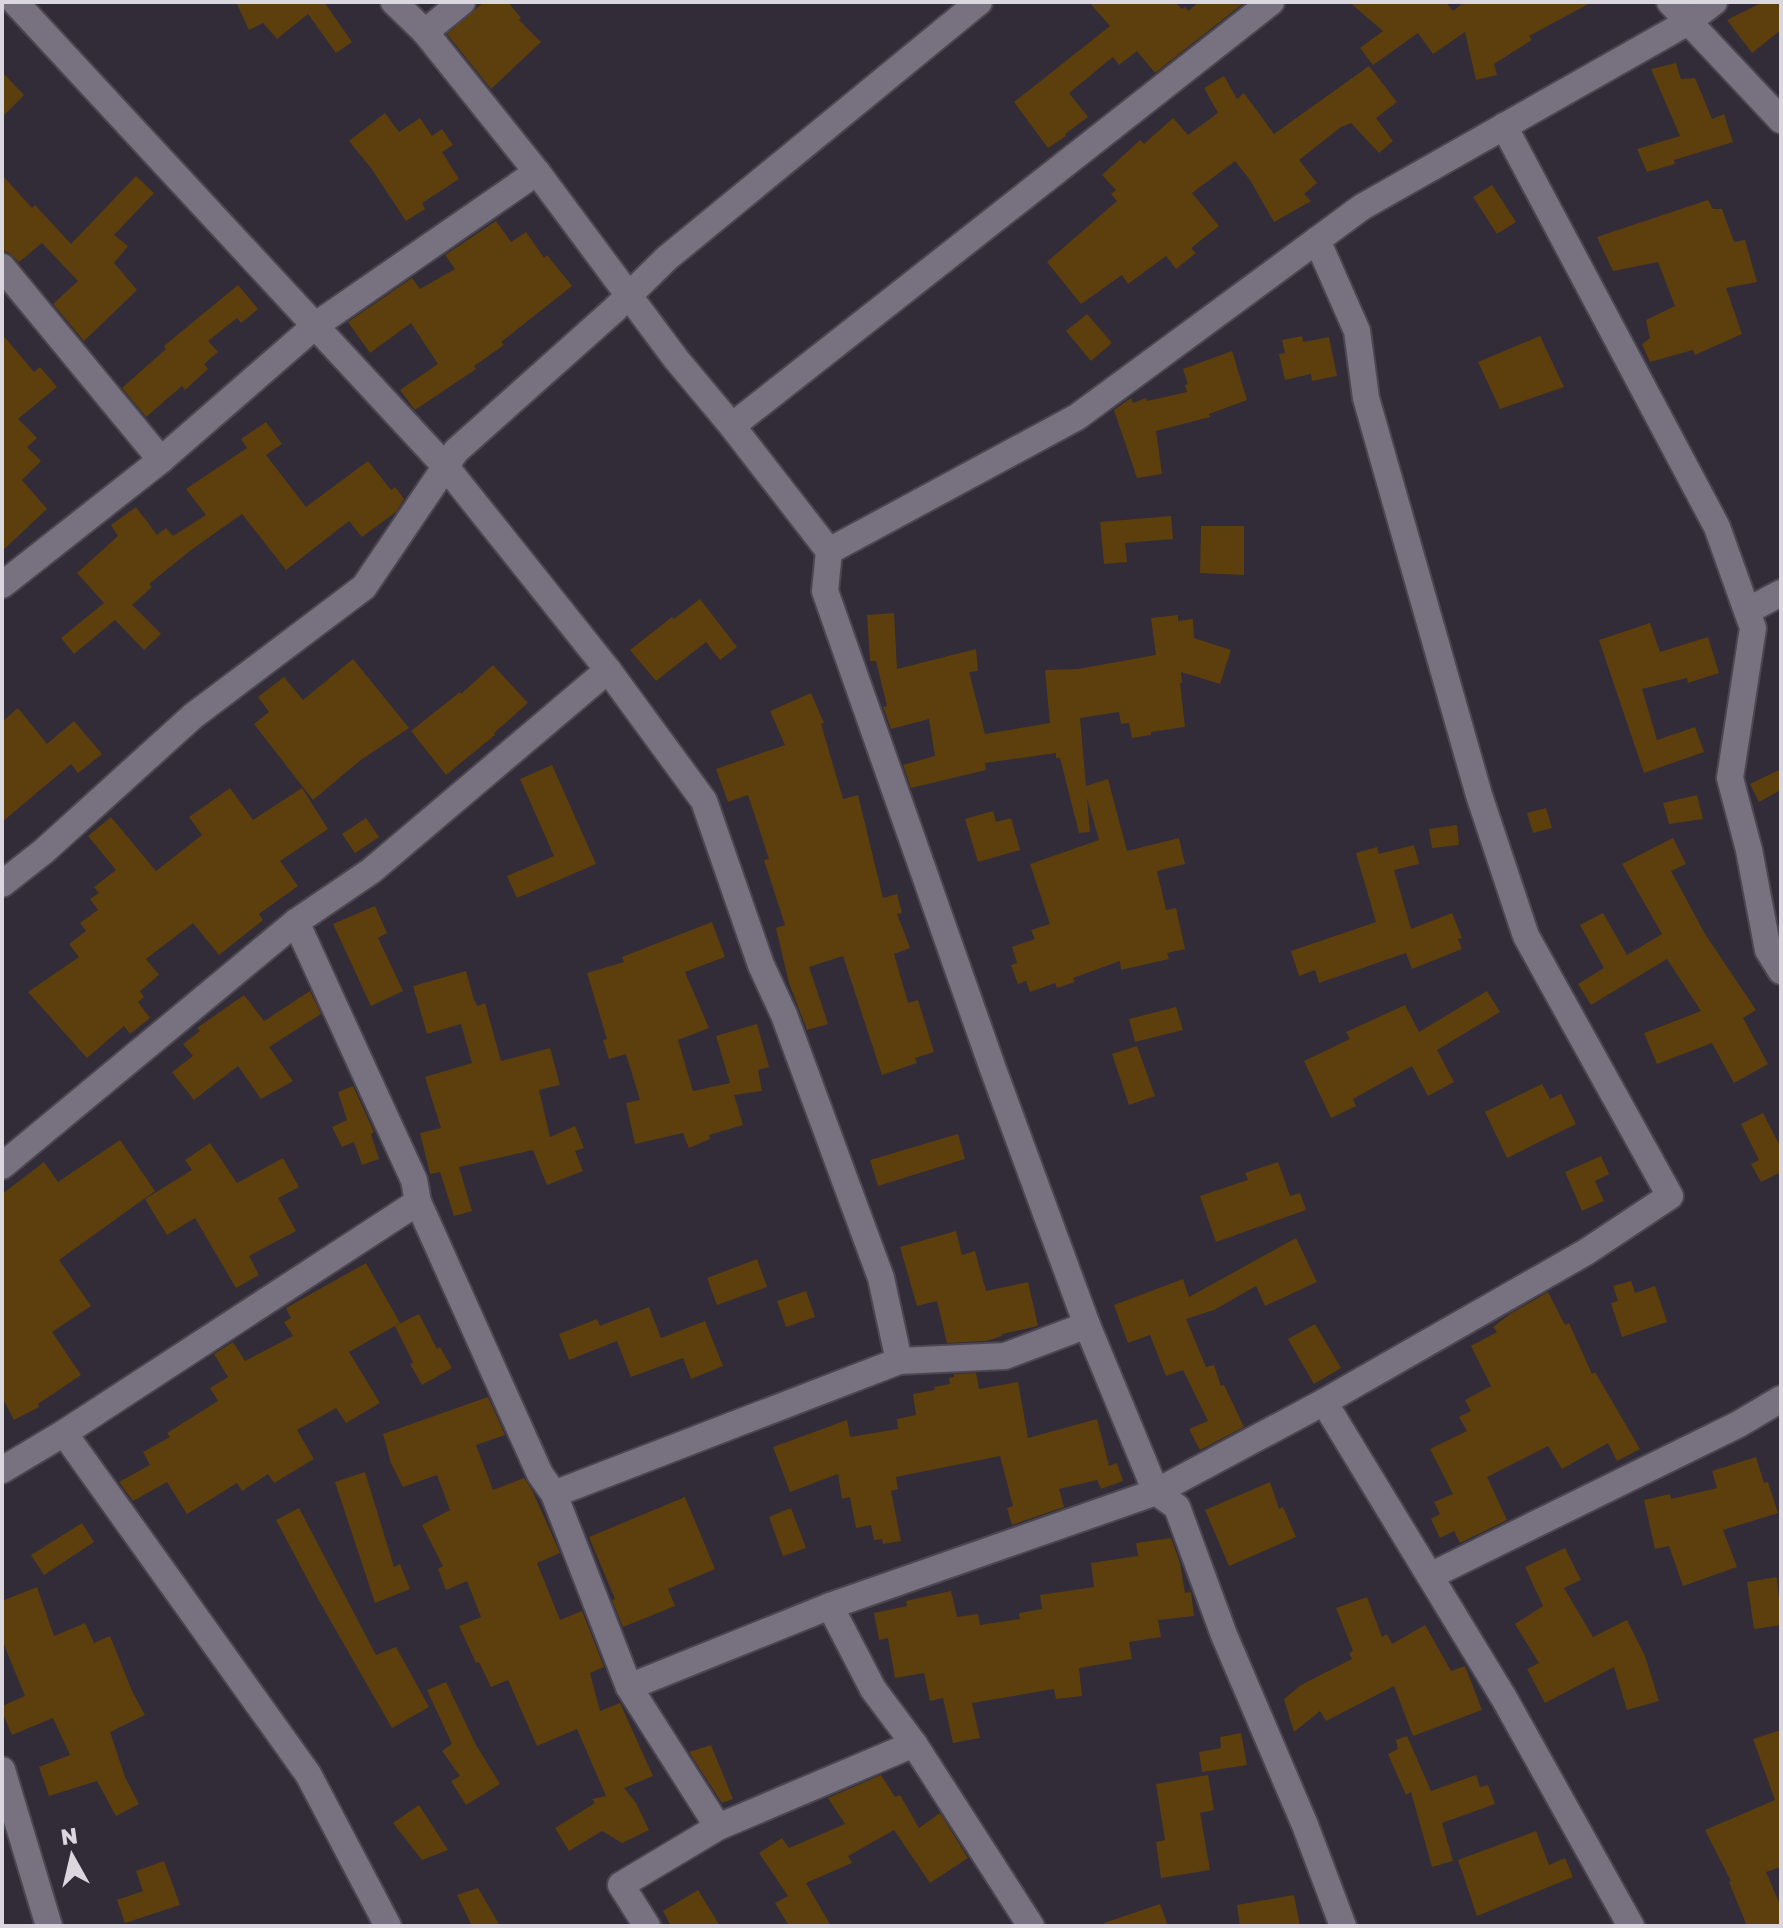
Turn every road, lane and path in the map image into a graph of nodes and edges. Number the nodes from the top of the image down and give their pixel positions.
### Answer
1 (15, 2) edge
2 (394, 2) edge
3 (462, 2) edge
4 (979, 2) edge
5 (1271, 2) edge
6 (1670, 2) edge
7 (1714, 2) edge
8 (1688, 22) junction
9 (425, 32) junction
10 (1781, 120) edge
11 (1504, 126) junction
12 (537, 172) junction
13 (1317, 240) junction
14 (2, 267) edge
15 (630, 294) junction
16 (316, 325) junction
17 (732, 426) junction
18 (161, 460) junction
19 (446, 467) junction
20 (829, 551) junction
21 (2, 585) edge
22 (1781, 593) edge
23 (1747, 611) junction
24 (608, 670) junction
25 (2, 884) edge
26 (296, 922) junction
27 (1781, 971) edge
28 (2, 1166) edge
29 (418, 1202) junction
30 (1087, 1325) junction
31 (899, 1361) junction
32 (1781, 1399) edge
33 (1324, 1402) junction
34 (64, 1433) junction
35 (2, 1470) edge
36 (1156, 1492) junction
37 (554, 1494) junction
38 (1430, 1576) junction
39 (830, 1606) junction
40 (629, 1687) junction
41 (914, 1744) junction
42 (2, 1770) edge
43 (718, 1827) junction
44 (49, 1926) edge
45 (388, 1926) edge
46 (647, 1926) edge
47 (1031, 1926) edge
48 (1343, 1926) edge
49 (1631, 1926) edge

1 - 16 street
2 - 9 street
3 - 9 street
4 - 15 street
5 - 17 street
6 - 8 street
7 - 8 street
8 - 10 street
8 - 11 street
9 - 12 street
11 - 13 street
11 - 23 street
12 - 15 street
12 - 16 street
13 - 20 street
13 - 33 street
14 - 18 street
15 - 17 street
15 - 19 street
16 - 18 street
16 - 19 street
17 - 20 street
18 - 21 street
19 - 24 street
19 - 25 street
20 - 30 street
22 - 23 street
23 - 27 street
24 - 26 street
24 - 31 street
26 - 28 street
26 - 29 street
29 - 34 street
29 - 37 street
30 - 31 street
30 - 36 street
31 - 37 street
32 - 38 street
33 - 36 street
33 - 38 street
34 - 35 street
34 - 45 street
36 - 39 street
36 - 48 street
37 - 40 street
38 - 49 street
39 - 40 street
39 - 41 street
40 - 43 street
41 - 43 street
41 - 47 street
42 - 44 street
43 - 46 street

